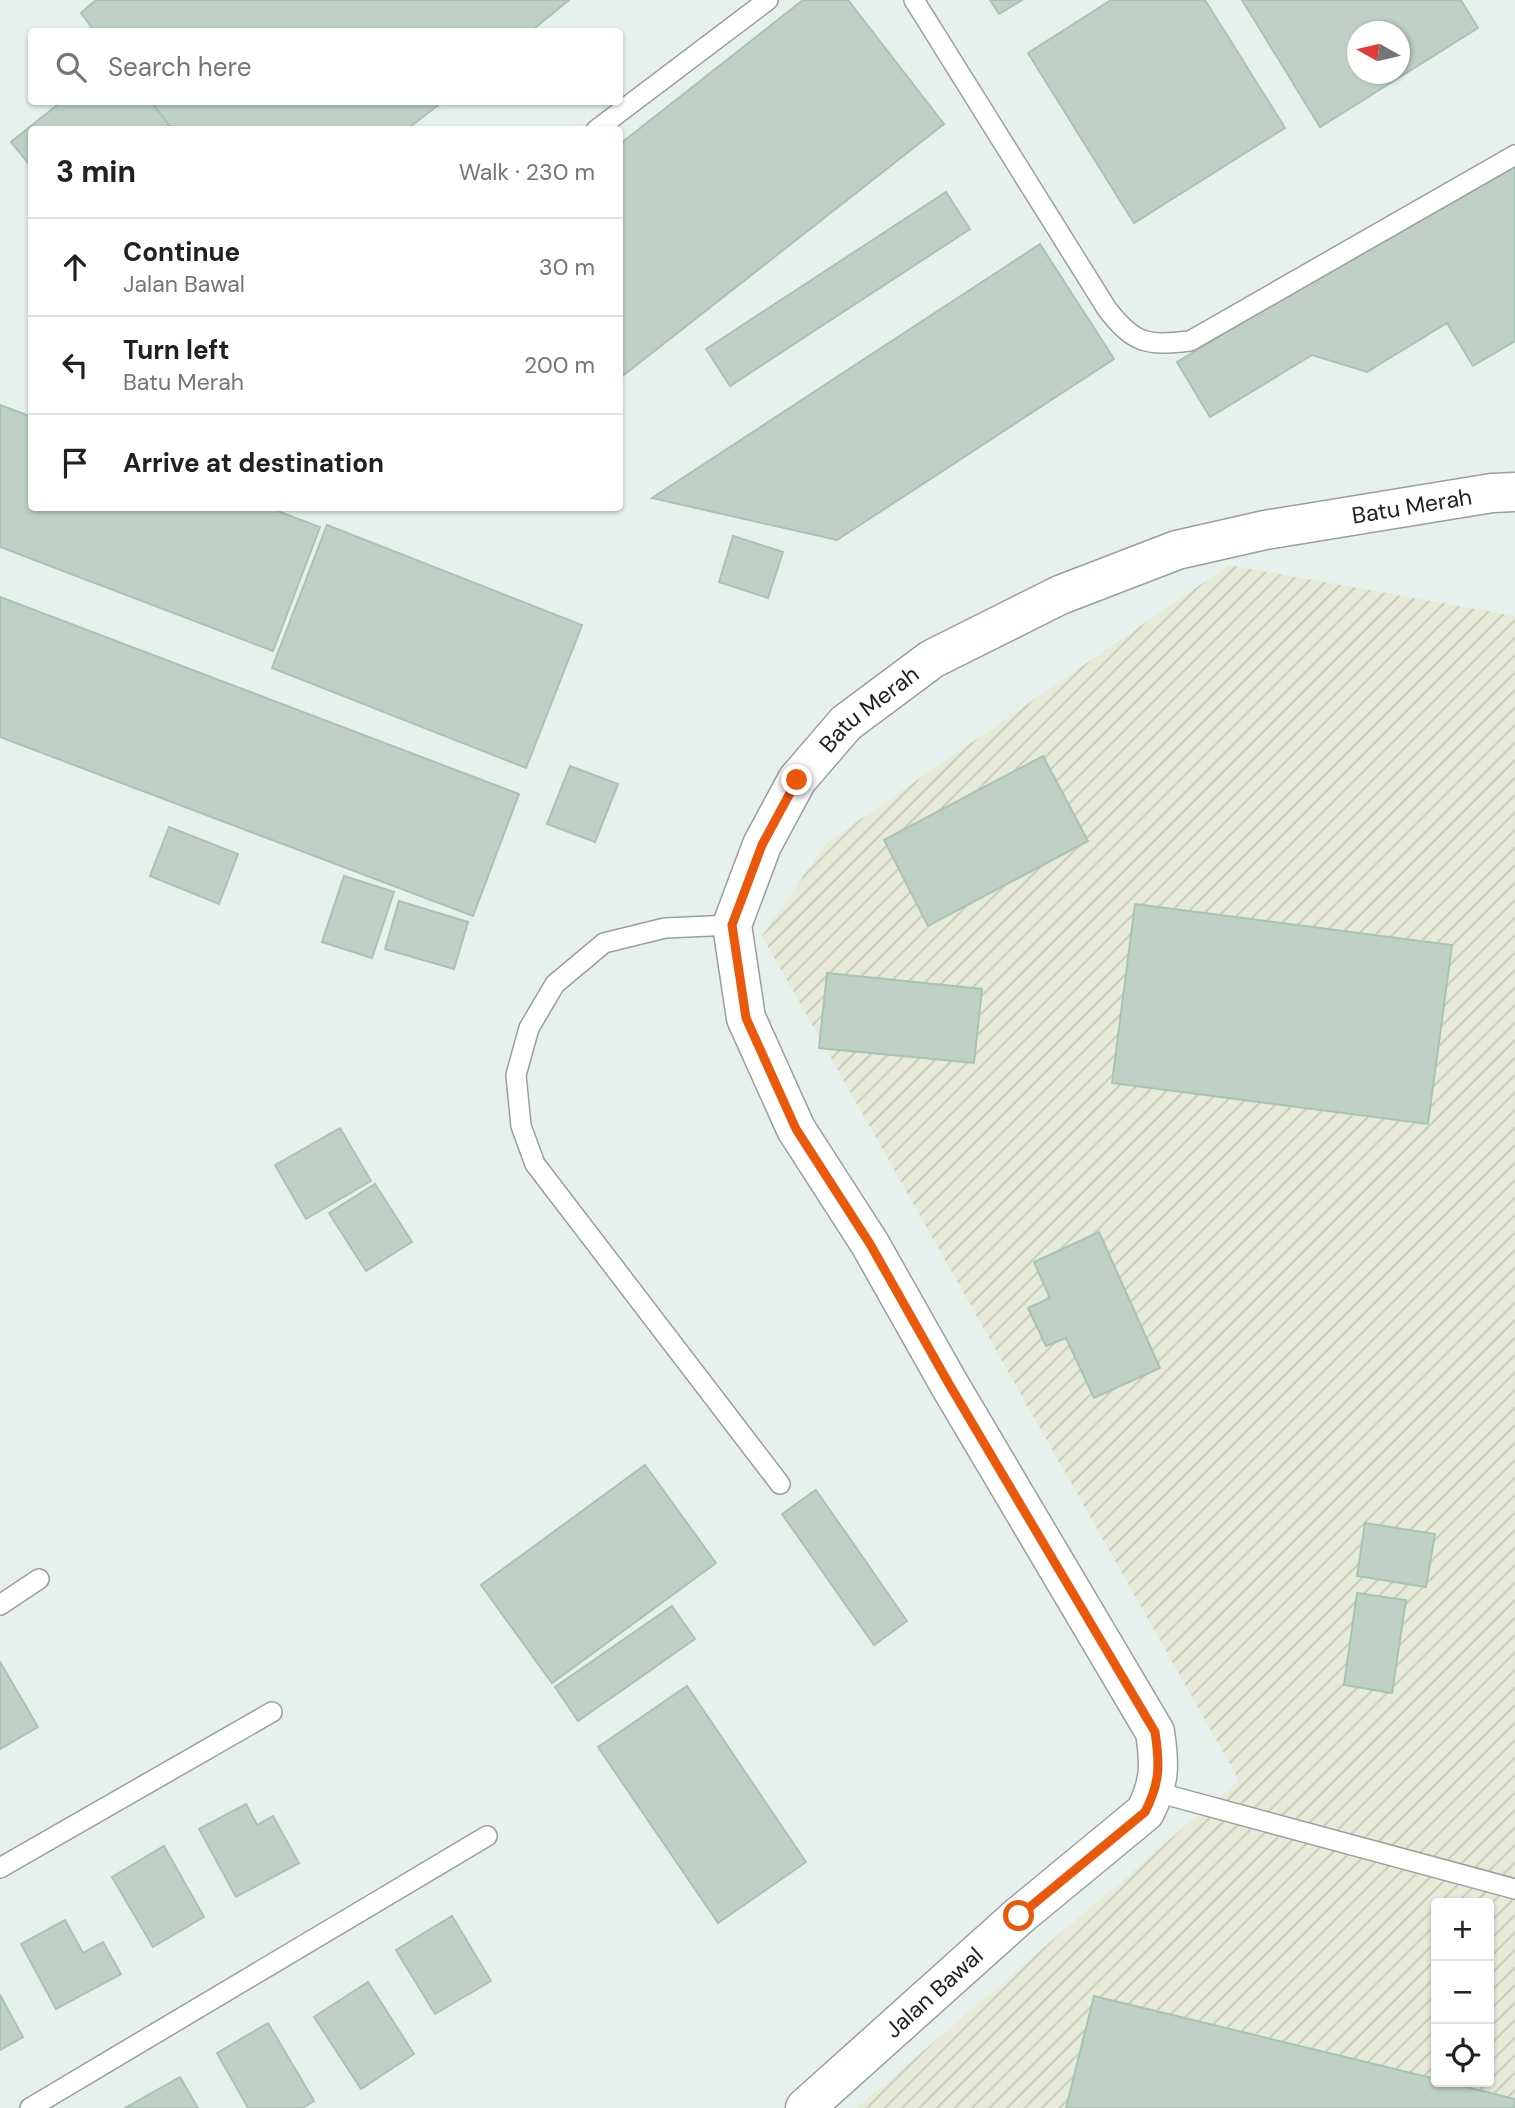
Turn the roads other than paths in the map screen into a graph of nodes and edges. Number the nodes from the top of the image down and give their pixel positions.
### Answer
1 (768, 0) edge
2 (914, 0) edge
3 (601, 126) edge
4 (1515, 155) edge
5 (1515, 492) edge
6 (732, 925) junction
7 (780, 1484) dead end
8 (40, 1579) dead end
9 (0, 1605) edge
10 (272, 1712) dead end
11 (1156, 1792) junction
12 (487, 1836) dead end
13 (0, 1867) edge
14 (1515, 1889) edge
15 (30, 2108) edge
16 (805, 2108) edge

1 - 3 lane
2 - 4 lane
5 - 6 street, Batu Merah
6 - 7 lane
6 - 11 street, Batu Merah
8 - 9 lane
10 - 13 lane
11 - 14 lane
11 - 16 street, Jalan Bawal
12 - 15 lane

